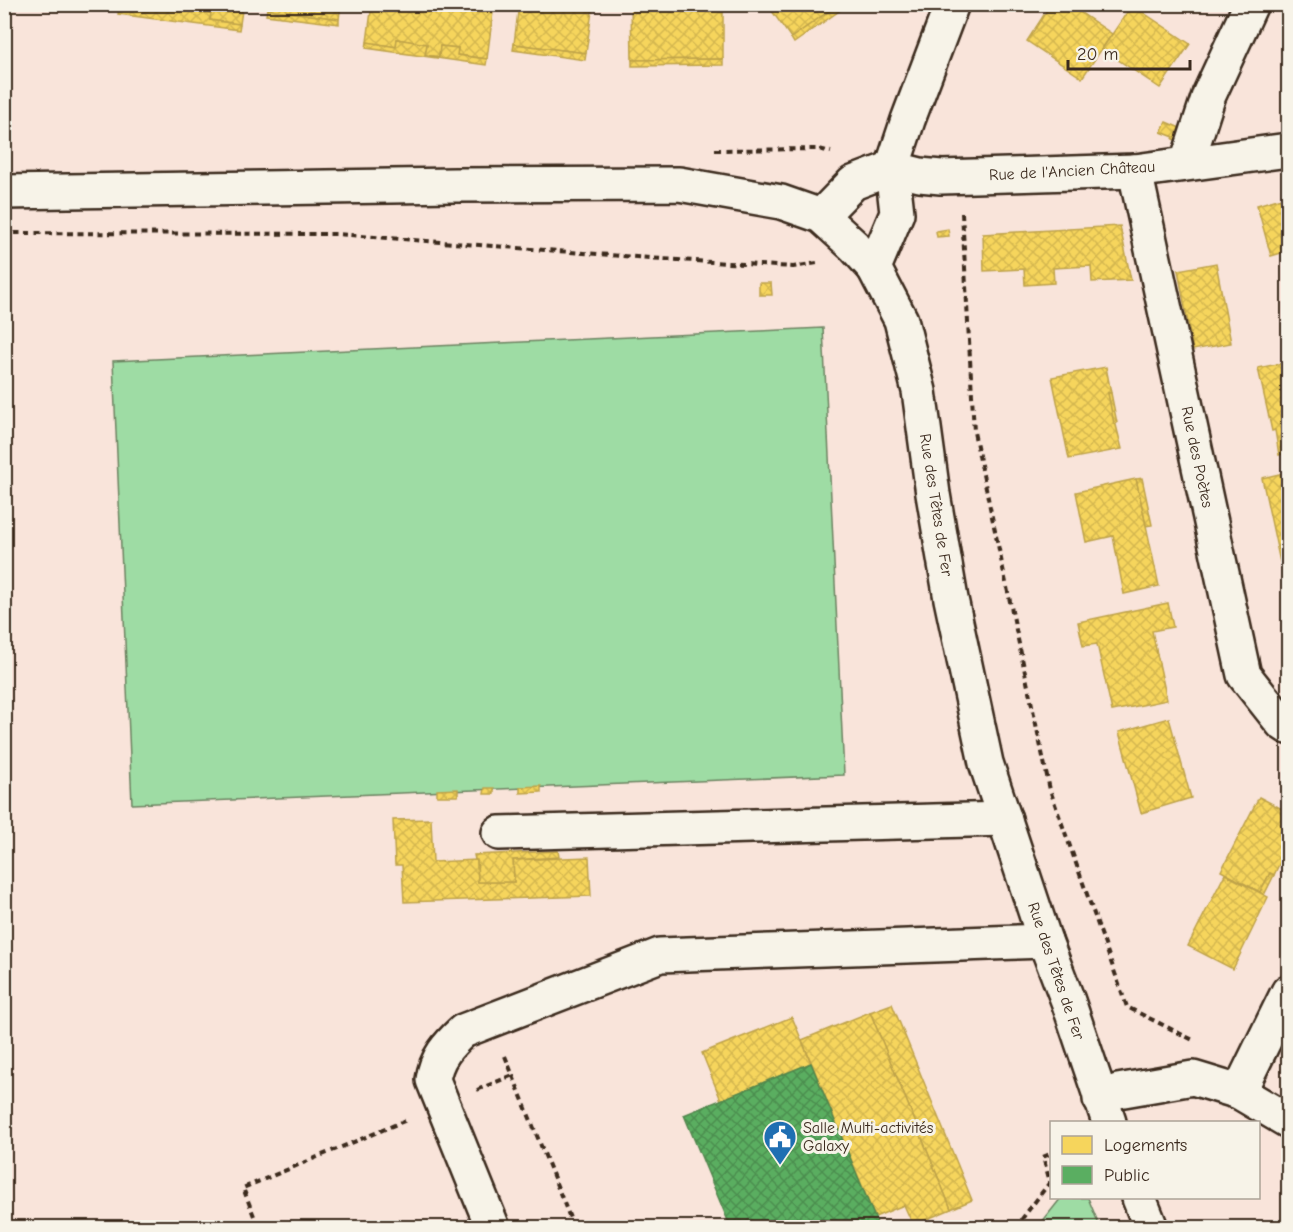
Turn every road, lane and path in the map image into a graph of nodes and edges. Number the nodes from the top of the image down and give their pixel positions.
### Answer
1 (952, 4) edge
2 (1251, 4) edge
3 (1288, 150) edge
4 (1187, 163) junction
5 (892, 168) junction
6 (1135, 171) junction
7 (960, 176) junction
8 (4, 192) edge
9 (821, 216) junction
10 (4, 233) edge
11 (868, 262) junction
12 (1288, 728) edge
13 (1005, 819) junction
14 (499, 833) dead end
15 (1045, 941) junction
16 (1288, 992) edge
17 (1200, 1043) dead end
18 (503, 1052) dead end
19 (513, 1076) junction
20 (1246, 1081) junction
21 (442, 1105) junction
22 (1105, 1111) edge
23 (1288, 1121) edge
24 (1050, 1154) edge
25 (1050, 1182) edge
26 (1050, 1182) edge
27 (1140, 1199) edge
28 (254, 1215) dead end
29 (493, 1227) edge
30 (574, 1227) edge
31 (1015, 1227) edge
32 (1151, 1227) edge

1 - 5 street
2 - 4 street
3 - 4 street, Rue de l'Ancien Château
4 - 6 street, Rue de l'Ancien Château
5 - 7 street, Rue de l'Ancien Château
5 - 9 street
5 - 11 street
6 - 7 street, Rue de l'Ancien Château
6 - 12 street, Rue des Poètes
7 - 17 path
8 - 9 street
9 - 11 street, Rue des Têtes de Fer
10 - 11 path
11 - 13 street, Rue des Têtes de Fer
13 - 14 street
13 - 15 street, Rue des Têtes de Fer
15 - 21 street
15 - 22 street, Rue des Têtes de Fer
16 - 20 street
18 - 19 path
19 - 21 path
19 - 30 path
20 - 22 street
20 - 23 street
21 - 28 path
21 - 29 street
24 - 26 path
25 - 31 path
27 - 32 street

